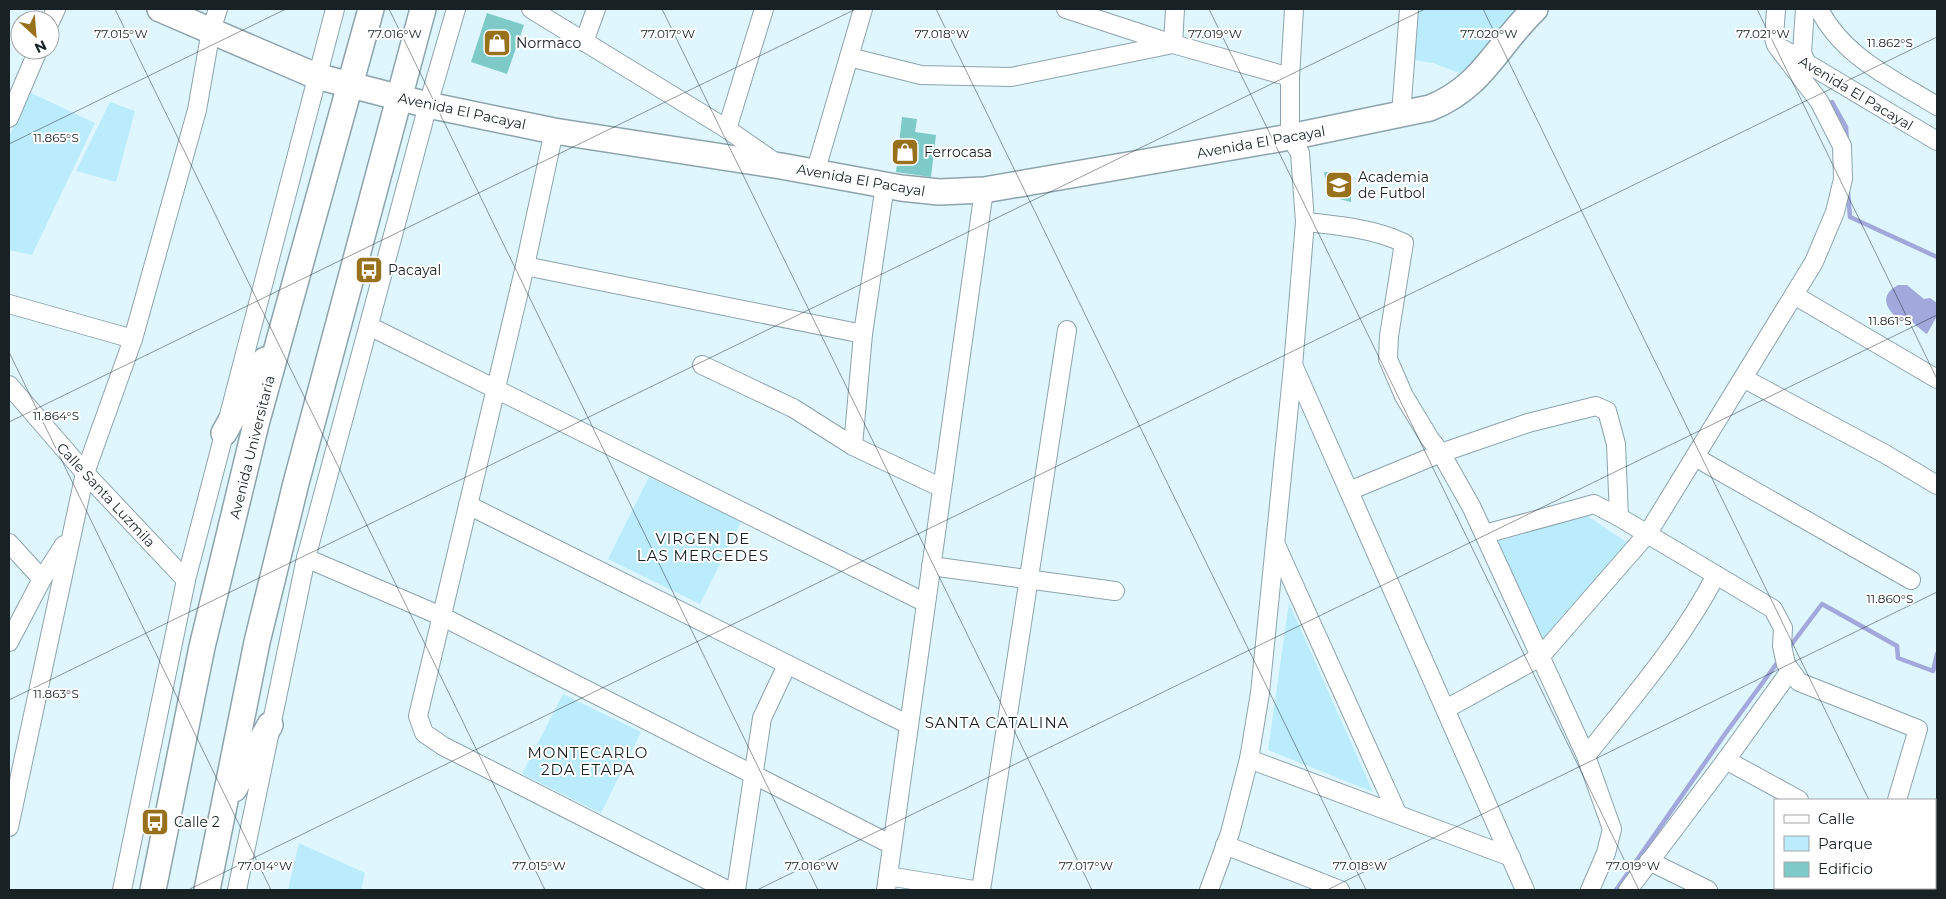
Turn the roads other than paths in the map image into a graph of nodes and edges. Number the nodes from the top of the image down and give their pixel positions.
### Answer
1 (160, 9) edge
2 (335, 9) edge
3 (371, 9) edge
4 (423, 9) edge
5 (456, 9) edge
6 (531, 9) edge
7 (596, 9) edge
8 (764, 9) edge
9 (863, 9) edge
10 (1066, 9) edge
11 (1175, 9) edge
12 (1294, 9) edge
13 (1409, 9) edge
14 (1535, 9) edge
15 (1776, 9) edge
16 (1805, 9) edge
17 (1819, 9) edge
18 (215, 20) edge
19 (584, 42) junction
20 (1173, 44) junction
21 (1776, 45) junction
22 (849, 57) junction
23 (34, 60) edge
24 (1806, 63) junction
25 (316, 76) junction
26 (1290, 78) junction
27 (350, 85) junction
28 (398, 98) junction
29 (428, 105) junction
30 (1937, 106) edge
31 (1401, 115) junction
32 (9, 118) edge
33 (728, 129) junction
34 (554, 131) junction
35 (1290, 137) junction
36 (1937, 141) edge
37 (781, 166) junction
38 (815, 173) junction
39 (885, 186) junction
40 (984, 190) junction
41 (1305, 222) junction
42 (525, 266) junction
43 (1794, 295) junction
44 (9, 304) edge
45 (369, 326) junction
46 (283, 327) junction
47 (1067, 330) dead end
48 (863, 334) junction
49 (132, 339) junction
50 (702, 365) dead end
51 (1293, 366) junction
52 (1743, 378) junction
53 (1937, 379) edge
54 (9, 385) edge
55 (496, 388) junction
56 (224, 433) junction
57 (852, 446) junction
58 (1441, 453) junction
59 (1695, 457) junction
60 (85, 473) junction
61 (1937, 485) edge
62 (942, 488) junction
63 (1349, 491) junction
64 (468, 504) junction
65 (1619, 517) junction
66 (1648, 533) junction
67 (71, 534) junction
68 (1485, 534) junction
69 (9, 543) edge
70 (1275, 544) junction
71 (306, 558) junction
72 (931, 566) junction
73 (1716, 575) junction
74 (42, 579) junction
75 (186, 580) junction
76 (1911, 580) dead end
77 (1029, 581) junction
78 (1115, 591) dead end
79 (926, 603) junction
80 (441, 616) junction
81 (9, 642) edge
82 (1540, 657) junction
83 (787, 665) junction
84 (1790, 671) junction
85 (1446, 709) junction
86 (270, 725) junction
87 (909, 725) junction
88 (1586, 756) junction
89 (1249, 759) junction
90 (1726, 760) junction
91 (753, 774) junction
92 (1797, 799) edge
93 (1897, 799) edge
94 (223, 808) junction
95 (1398, 814) junction
96 (9, 827) edge
97 (892, 845) junction
98 (1225, 845) junction
99 (1511, 857) junction
100 (1649, 861) junction
101 (886, 883) edge
102 (122, 890) edge
103 (153, 890) edge
104 (207, 890) edge
105 (237, 890) edge
106 (727, 890) edge
107 (736, 890) edge
108 (974, 890) edge
109 (982, 890) edge
110 (1209, 890) edge
111 (1340, 890) edge
112 (1525, 890) edge
113 (1590, 890) edge
114 (1628, 890) edge
115 (1708, 890) edge

1 - 18 street, Avenida El Pacayal
2 - 25 street
3 - 27 street, Avenida Universitaria
4 - 28 street
5 - 29 street
6 - 19 street
7 - 19 street
8 - 33 street
9 - 22 street
10 - 20 street
11 - 20 street
12 - 26 street
13 - 31 street
14 - 31 street, Avenida El Pacayal
15 - 21 street
16 - 24 street
17 - 30 street
18 - 25 street, Avenida El Pacayal
18 - 49 street
19 - 33 street
20 - 22 street
20 - 26 street
21 - 24 street, Avenida El Pacayal
21 - 43 street
22 - 38 street
23 - 32 street
24 - 36 street, Avenida El Pacayal
25 - 27 street, Avenida El Pacayal
25 - 56 street
26 - 35 street
27 - 28 street, Avenida El Pacayal
27 - 46 street, Avenida Universitaria
28 - 29 street, Avenida El Pacayal
28 - 94 street
29 - 34 street, Avenida El Pacayal
29 - 45 street
31 - 35 street, Avenida El Pacayal
33 - 37 street
34 - 37 street, Avenida El Pacayal
34 - 42 street
35 - 40 street, Avenida El Pacayal
35 - 41 street
37 - 38 street, Avenida El Pacayal
38 - 39 street, Avenida El Pacayal
39 - 40 street, Avenida El Pacayal
39 - 48 street
40 - 62 street
41 - 51 street
41 - 58 street
42 - 48 street
42 - 55 street
43 - 52 street
43 - 53 street
44 - 49 street
45 - 55 street
45 - 71 street
46 - 56 street
46 - 103 street, Avenida Universitaria
47 - 77 street
48 - 57 street
49 - 60 street
50 - 57 street
51 - 63 street
51 - 70 street
52 - 59 street
52 - 61 street
54 - 60 street, Calle Santa Luzmila
55 - 64 street
55 - 79 street
56 - 75 street
57 - 62 street
58 - 63 street
58 - 65 street
58 - 68 street
59 - 66 street
59 - 76 street
60 - 67 street
60 - 75 street, Calle Santa Luzmila
62 - 72 street
63 - 85 street
64 - 80 street
64 - 83 street
65 - 66 street
65 - 68 street
66 - 73 street
66 - 82 street
67 - 74 street
67 - 96 street
68 - 82 street
69 - 74 street
70 - 89 street
70 - 95 street
71 - 80 street
71 - 86 street
72 - 77 street
72 - 79 street
73 - 84 street
73 - 88 street
74 - 81 street
75 - 102 street
77 - 78 street
77 - 109 street
79 - 87 street
80 - 91 street
80 - 106 street
82 - 85 street
82 - 88 street
83 - 87 street
83 - 91 street
84 - 90 street
84 - 93 street
85 - 99 street
86 - 94 street
86 - 105 street
87 - 97 street
88 - 113 street
89 - 95 street
89 - 98 street
90 - 92 street
90 - 100 street
91 - 97 street
91 - 107 street
94 - 104 street
95 - 99 street
97 - 101 street
98 - 110 street
98 - 111 street
99 - 112 street
100 - 114 street
100 - 115 street
101 - 108 street

